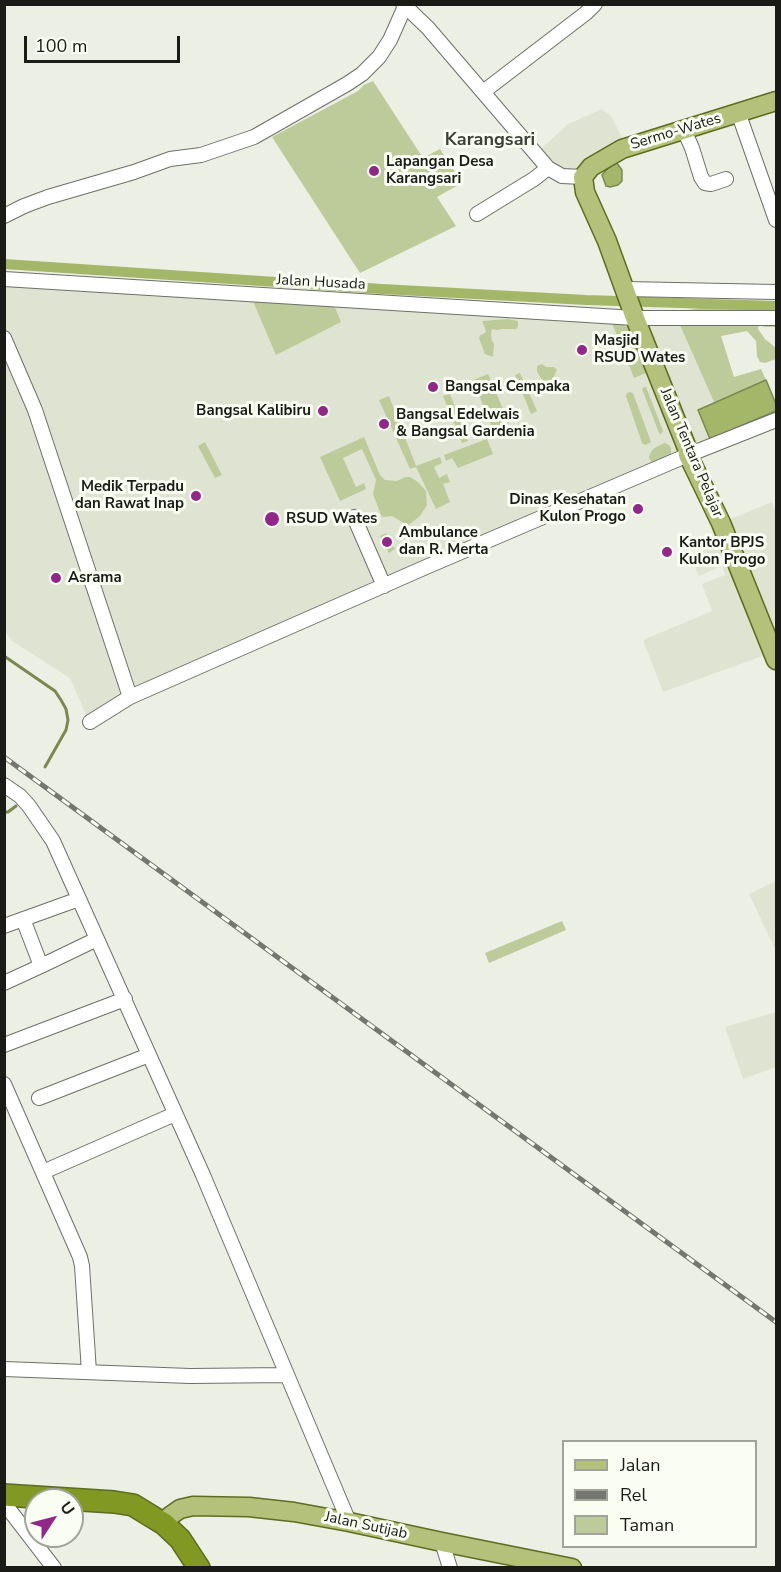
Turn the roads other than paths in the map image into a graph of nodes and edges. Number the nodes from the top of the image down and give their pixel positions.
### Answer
1 (595, 4) edge
2 (404, 5) edge
3 (483, 92) junction
4 (777, 101) edge
5 (738, 112) junction
6 (684, 130) junction
7 (548, 168) junction
8 (583, 177) junction
9 (726, 179) dead end
10 (477, 214) dead end
11 (4, 216) edge
12 (777, 220) edge
13 (4, 279) edge
14 (777, 292) edge
15 (629, 302) junction
16 (777, 318) edge
17 (4, 338) edge
18 (777, 420) edge
19 (688, 455) junction
20 (354, 517) dead end
21 (384, 585) junction
22 (777, 660) edge
23 (130, 696) junction
24 (90, 722) dead end
25 (4, 785) edge
26 (79, 899) junction
27 (23, 919) junction
28 (4, 926) edge
29 (98, 939) junction
30 (41, 966) junction
31 (4, 983) edge
32 (124, 999) junction
33 (4, 1045) edge
34 (149, 1055) junction
35 (4, 1084) edge
36 (39, 1098) dead end
37 (10, 1111) edge
38 (176, 1114) junction
39 (43, 1172) junction
40 (4, 1369) edge
41 (89, 1372) junction
42 (286, 1375) junction
43 (4, 1495) edge
44 (4, 1503) edge
45 (349, 1522) junction
46 (164, 1524) junction
47 (442, 1542) junction
48 (570, 1567) edge
49 (54, 1568) edge
50 (200, 1568) edge
51 (450, 1568) edge

1 - 3 street
2 - 3 street
2 - 11 street
3 - 7 street
4 - 5 main road, Sermo-Wates
5 - 6 main road, Sermo-Wates
5 - 12 street
6 - 8 main road, Sermo-Wates
6 - 9 street
7 - 8 street
7 - 10 street
8 - 15 main road, Jalan Tentara Pelajar
13 - 15 street, Jalan Husada
14 - 15 street
15 - 16 street
15 - 19 main road, Jalan Tentara Pelajar
17 - 23 street
18 - 19 street
19 - 21 street
19 - 22 main road, Jalan Tentara Pelajar
20 - 21 street
21 - 23 street
23 - 24 street
25 - 26 street
26 - 27 street
26 - 29 street
27 - 28 street
27 - 30 street
29 - 30 street
29 - 32 street
30 - 31 street
32 - 33 street
32 - 34 street
34 - 36 street
34 - 38 street
35 - 37 street
37 - 39 street
38 - 39 street
38 - 42 street
39 - 41 street
40 - 41 street
41 - 42 street
42 - 45 street
43 - 46 highway
44 - 49 street
45 - 46 main road, Jalan Sutijab
45 - 47 main road, Jalan Sutijab
46 - 50 highway
47 - 48 main road, Jalan Sutijab
47 - 51 street

